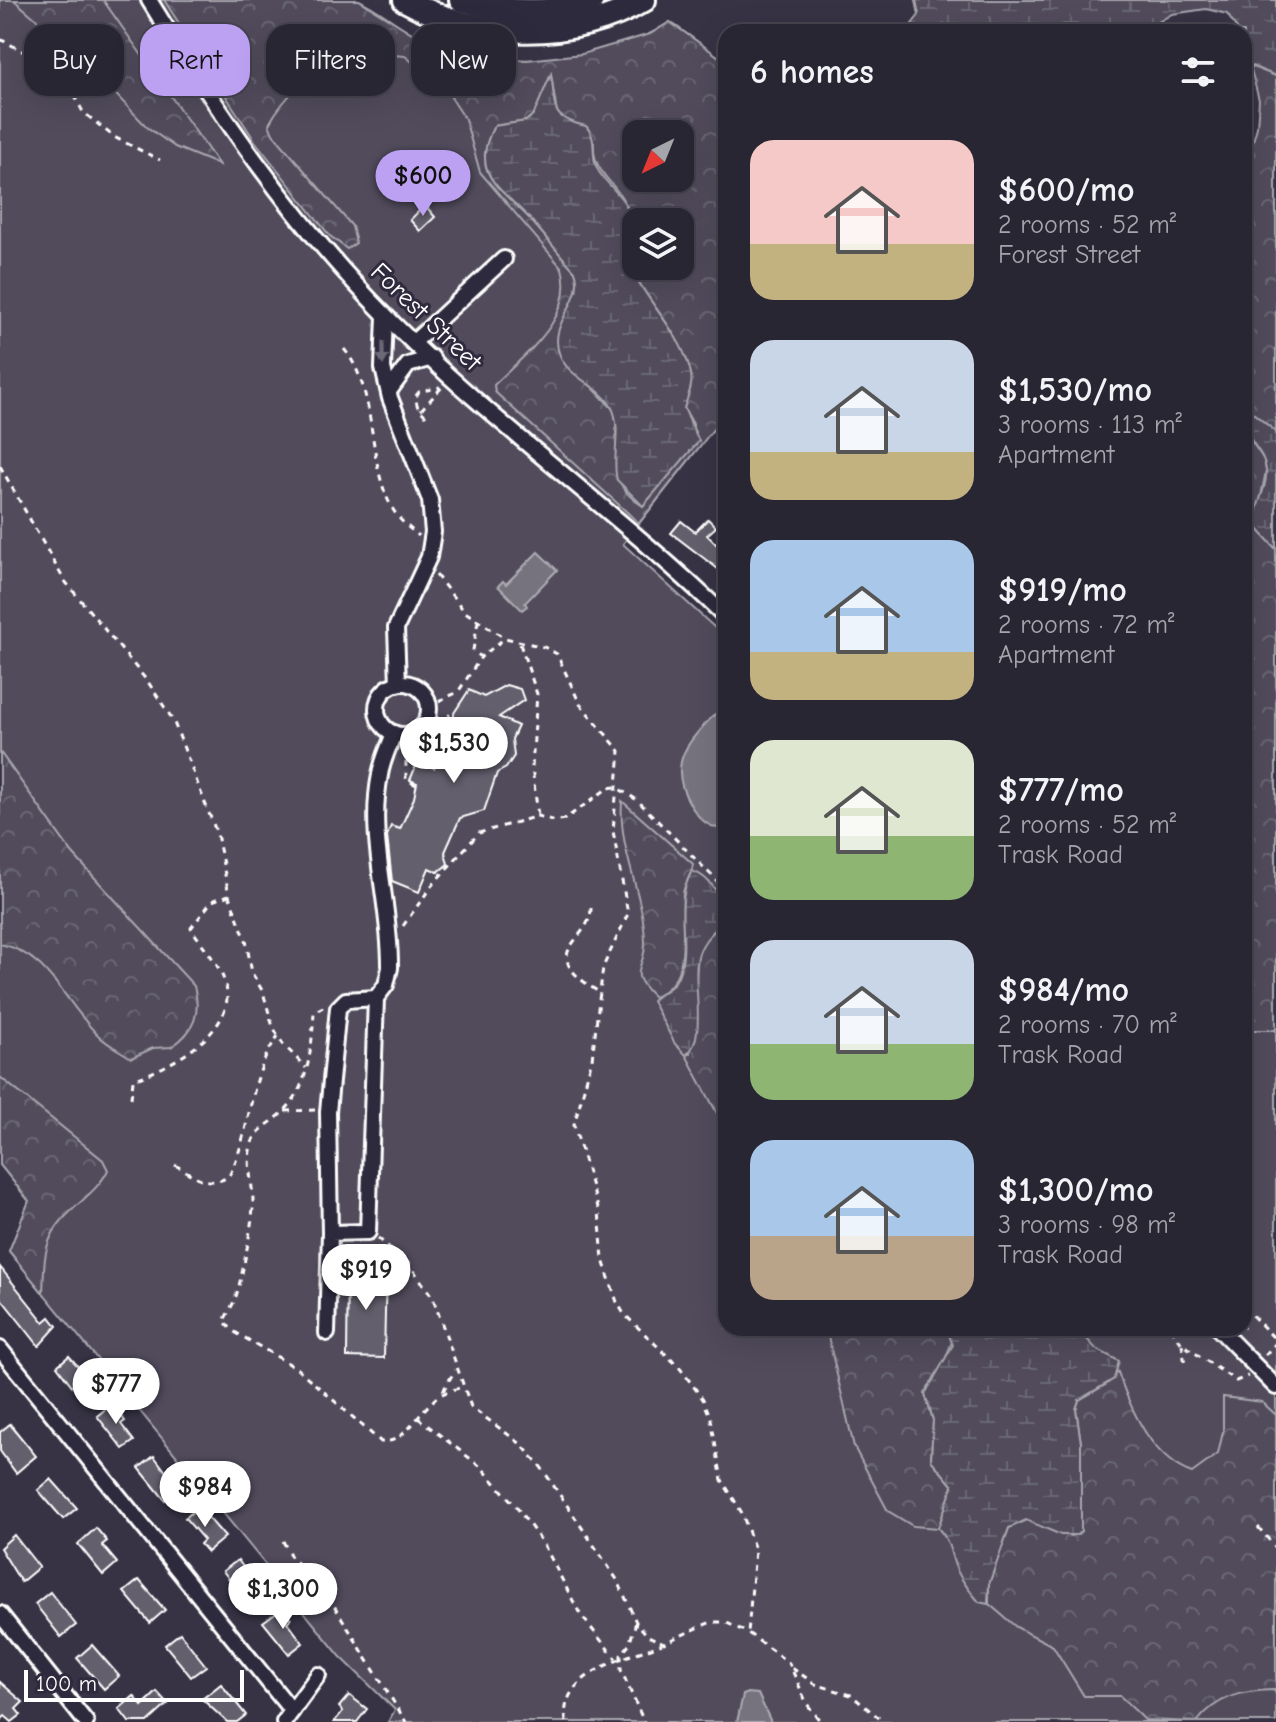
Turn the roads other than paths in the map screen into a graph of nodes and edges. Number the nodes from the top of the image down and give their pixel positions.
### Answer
1 (149, 0) edge
2 (405, 0) edge
3 (461, 0) edge
4 (592, 0) edge
5 (644, 0) edge
6 (504, 259) dead end
7 (385, 316) junction
8 (414, 342) junction
9 (432, 358) junction
10 (389, 391) junction
11 (718, 604) edge
12 (398, 684) junction
13 (394, 733) junction
14 (376, 998) junction
15 (330, 1233) junction
16 (327, 1333) dead end
17 (1226, 1336) edge
18 (0, 1349) edge
19 (1276, 1387) edge
20 (0, 1614) edge
21 (318, 1675) dead end
22 (288, 1717) edge
23 (86, 1722) edge

1 - 7 street, Forest Street
2 - 5 highway
3 - 4 highway
6 - 8 street
7 - 8 street, Forest Street
7 -> 10 street
8 - 9 street, Forest Street
9 - 10 street
9 - 11 street, Forest Street
10 - 12 street
12 - 13 street
12 - 13 street
13 - 14 street
14 - 15 street
14 - 15 street
15 - 16 street
17 - 19 street
18 - 22 street
20 - 23 street
21 - 22 street

